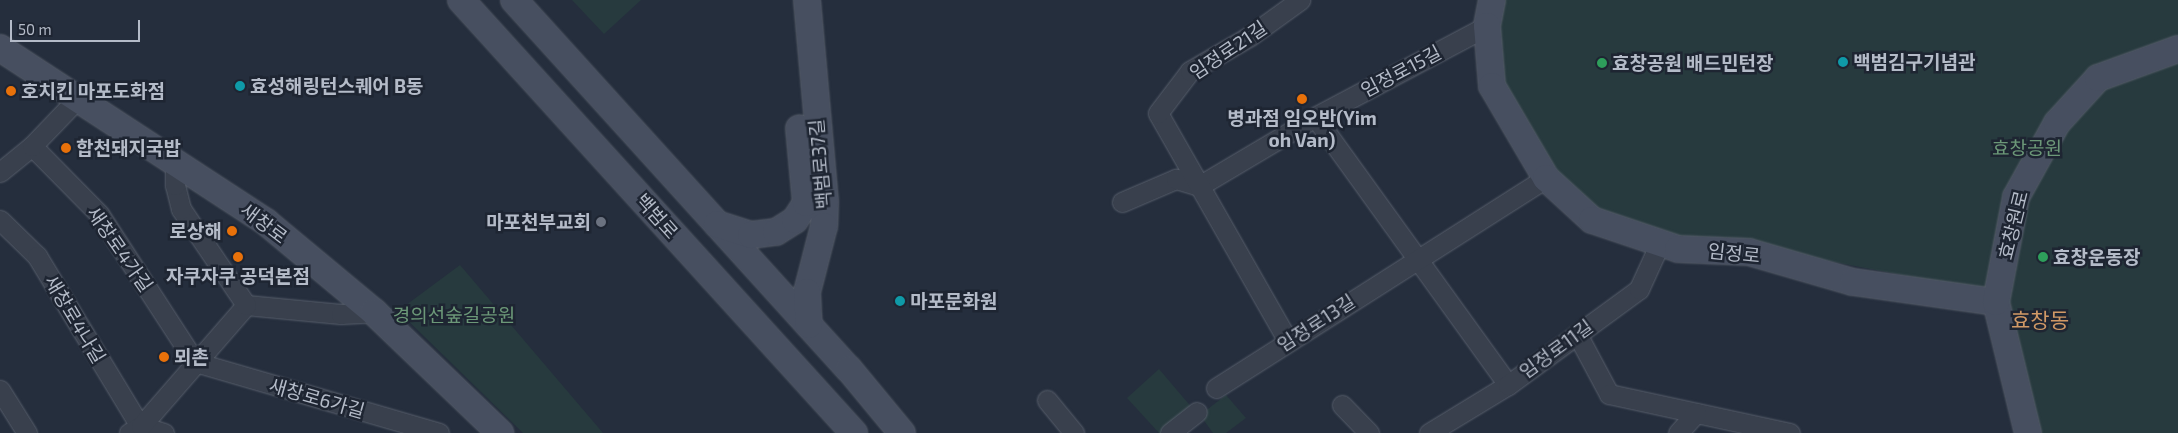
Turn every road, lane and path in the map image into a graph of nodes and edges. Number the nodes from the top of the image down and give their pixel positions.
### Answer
1 (461, 0) edge
2 (514, 0) edge
3 (790, 0) edge
4 (807, 0) edge
5 (1300, 0) edge
6 (1492, 0) edge
7 (1487, 26) junction
8 (0, 48) edge
9 (2178, 49) edge
10 (563, 54) junction
11 (535, 82) junction
12 (77, 99) junction
13 (1315, 117) junction
14 (32, 146) junction
15 (175, 161) junction
16 (0, 172) edge
17 (1546, 178) junction
18 (1199, 186) junction
19 (1122, 202) dead end
20 (0, 220) edge
21 (717, 224) junction
22 (1660, 243) junction
23 (1415, 259) junction
24 (1996, 302) junction
25 (246, 305) junction
26 (374, 312) junction
27 (809, 325) junction
28 (1577, 334) junction
29 (1288, 341) junction
30 (195, 362) junction
31 (849, 369) junction
32 (1508, 385) junction
33 (1216, 388) dead end
34 (0, 390) edge
35 (822, 398) junction
36 (1047, 400) dead end
37 (1342, 404) dead end
38 (1197, 412) dead end
39 (1696, 413) junction
40 (138, 431) edge
41 (27, 433) edge
42 (164, 433) edge
43 (439, 433) edge
44 (500, 433) edge
45 (854, 433) edge
46 (902, 433) edge
47 (1074, 433) edge
48 (1170, 433) edge
49 (1368, 433) edge
50 (1429, 433) edge
51 (1678, 433) edge
52 (1788, 433) edge
53 (2028, 433) edge

1 - 11 main road, 백범로
2 - 10 main road, 백범로
3 - 21 main road, 백범로37길
4 - 27 main road, 백범로37길
5 - 18 street, 임정로21길
6 - 7 main road, 임정로
7 - 13 street, 임정로15길
7 - 17 main road, 임정로
8 - 12 main road, 새창로
9 - 24 main road, 효창원로
10 - 11 main road
10 - 21 main road, 백범로
11 - 35 main road, 백범로
12 - 14 street
12 - 15 main road, 새창로
13 - 18 street, 임정로15길
13 - 23 street
14 - 16 street
14 - 30 street, 새창로4가길
15 - 25 street
15 - 26 main road, 새창로
17 - 22 main road, 임정로
17 - 23 street, 임정로13길
18 - 19 street
18 - 29 street
20 - 40 street, 새창로4나길
21 - 27 main road, 백범로
22 - 24 main road, 임정로
22 - 28 street, 임정로11길
23 - 29 street, 임정로13길
23 - 32 street
24 - 53 main road
25 - 26 street
25 - 30 street
26 - 44 main road, 새창로
27 - 31 main road, 백범로
28 - 32 street, 임정로11길
28 - 39 street
29 - 33 street, 임정로13길
30 - 40 street
30 - 43 street, 새창로6가길
31 - 35 main road
31 - 46 main road, 백범로
32 - 50 street, 임정로11길
34 - 41 street
35 - 45 main road, 백범로
36 - 47 street
37 - 49 street
38 - 48 street
39 - 51 street
39 - 52 street
40 - 42 street

